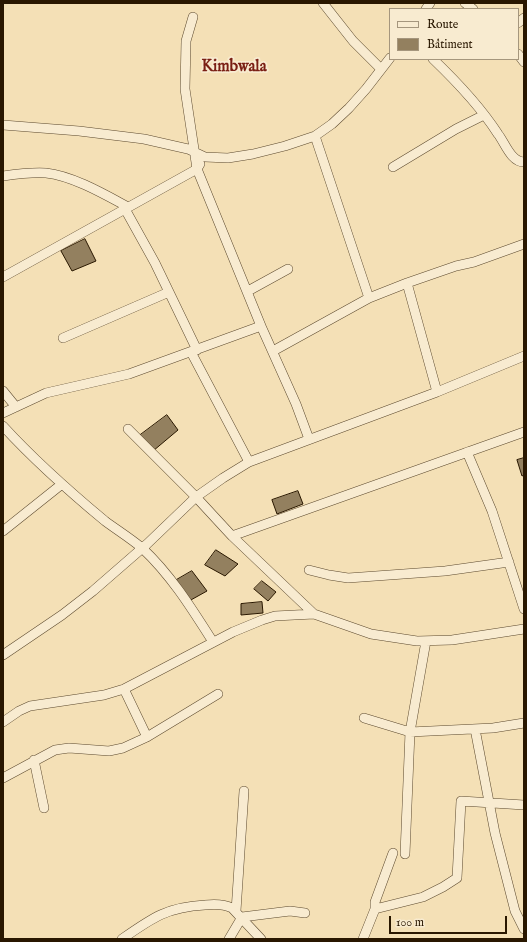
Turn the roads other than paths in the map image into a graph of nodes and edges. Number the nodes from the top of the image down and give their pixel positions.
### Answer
1 (324, 3) edge
2 (193, 17) dead end
3 (389, 59) edge
4 (434, 60) edge
5 (381, 69) junction
6 (484, 115) junction
7 (3, 125) edge
8 (315, 136) junction
9 (195, 152) junction
10 (205, 157) junction
11 (524, 162) edge
12 (394, 167) dead end
13 (197, 169) junction
14 (3, 176) edge
15 (127, 208) junction
16 (524, 244) edge
17 (288, 269) dead end
18 (3, 277) edge
19 (406, 283) junction
20 (248, 291) junction
21 (169, 292) junction
22 (369, 298) junction
23 (261, 326) junction
24 (63, 338) dead end
25 (194, 351) junction
26 (272, 351) junction
27 (524, 356) edge
28 (3, 391) edge
29 (437, 392) junction
30 (16, 407) junction
31 (3, 413) edge
32 (3, 426) edge
33 (128, 429) dead end
34 (524, 432) edge
35 (309, 439) junction
36 (467, 452) junction
37 (249, 462) junction
38 (62, 484) junction
39 (196, 497) junction
40 (3, 531) edge
41 (232, 536) junction
42 (142, 548) junction
43 (509, 562) junction
44 (309, 570) dead end
45 (524, 609) edge
46 (314, 614) junction
47 (524, 629) edge
48 (426, 641) junction
49 (213, 642) junction
50 (3, 655) edge
51 (124, 689) junction
52 (218, 694) dead end
53 (364, 718) dead end
54 (3, 722) edge
55 (524, 723) edge
56 (475, 729) junction
57 (410, 732) junction
58 (146, 737) junction
59 (34, 760) junction
60 (3, 778) edge
61 (244, 790) dead end
62 (489, 803) junction
63 (524, 805) edge
64 (44, 808) dead end
65 (393, 853) dead end
66 (405, 854) dead end
67 (375, 909) junction
68 (305, 913) dead end
69 (239, 914) junction
70 (524, 928) edge
71 (122, 939) edge
72 (229, 939) edge
73 (261, 939) edge
74 (363, 939) edge

1 - 5 street
2 - 9 street
3 - 5 street
4 - 6 street
5 - 8 street
6 - 11 street
6 - 12 street
7 - 9 street
8 - 10 street
8 - 22 street
9 - 10 street
9 - 13 street
10 - 13 street
13 - 15 street
13 - 20 street
14 - 15 street
15 - 18 street
15 - 21 street
16 - 19 street
17 - 20 street
19 - 22 street
19 - 29 street
20 - 23 street
21 - 24 street
21 - 25 street
22 - 26 street
23 - 25 street
23 - 26 street
25 - 30 street
25 - 37 street
26 - 35 street
27 - 29 street
28 - 30 street
29 - 35 street
30 - 31 street
32 - 38 street
33 - 39 street
34 - 36 street
35 - 37 street
36 - 41 street
36 - 43 street
37 - 39 street
38 - 40 street
38 - 42 street
39 - 41 street
39 - 42 street
41 - 46 street
42 - 49 street
42 - 50 street
43 - 44 street
43 - 45 street
46 - 48 street
46 - 49 street
47 - 48 street
48 - 57 street
49 - 51 street
51 - 54 street
51 - 58 street
52 - 58 street
53 - 57 street
55 - 56 street
56 - 57 street
56 - 62 street
57 - 66 street
58 - 59 street
59 - 60 street
59 - 64 street
61 - 69 street
62 - 63 street
62 - 67 street
62 - 70 street
65 - 67 street
67 - 74 street
68 - 69 street
69 - 71 street
69 - 72 street
69 - 73 street

